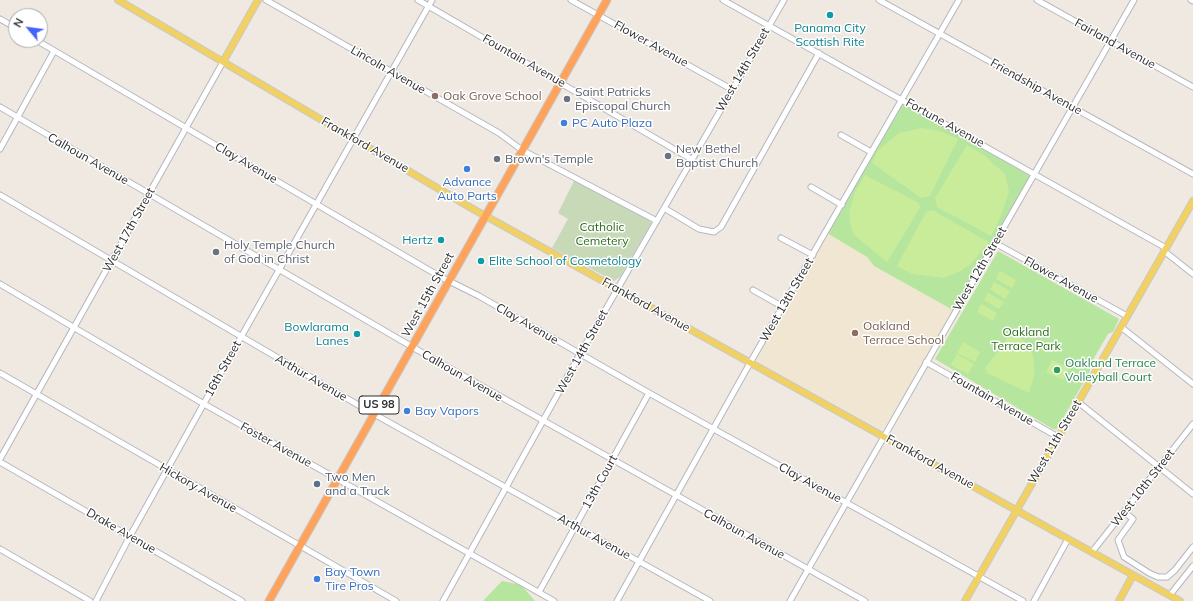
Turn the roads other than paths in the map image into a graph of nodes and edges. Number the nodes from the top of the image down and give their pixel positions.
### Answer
1 (118, 0) edge
2 (258, 0) edge
3 (266, 0) edge
4 (418, 0) edge
5 (432, 0) edge
6 (571, 0) edge
7 (607, 0) edge
8 (723, 0) edge
9 (784, 0) edge
10 (878, 0) edge
11 (959, 0) edge
12 (1036, 0) edge
13 (1134, 0) edge
14 (429, 6) junction
15 (598, 15) junction
16 (769, 26) junction
17 (940, 34) junction
18 (1110, 42) junction
19 (48, 47) edge
20 (54, 51) junction
21 (819, 53) junction
22 (223, 62) junction
23 (391, 72) junction
24 (560, 83) junction
25 (1193, 87) edge
26 (732, 89) junction
27 (902, 100) junction
28 (0, 108) edge
29 (1072, 108) junction
30 (18, 118) junction
31 (186, 128) junction
32 (841, 135) dead end
33 (354, 139) junction
34 (0, 148) edge
35 (522, 150) junction
36 (871, 152) junction
37 (691, 159) junction
38 (1035, 174) junction
39 (1193, 174) edge
40 (811, 187) dead end
41 (149, 194) junction
42 (0, 195) edge
43 (1193, 200) edge
44 (317, 205) junction
45 (842, 205) junction
46 (664, 208) junction
47 (485, 216) junction
48 (658, 221) junction
49 (781, 238) dead end
50 (995, 243) junction
51 (1165, 249) junction
52 (813, 256) junction
53 (112, 261) junction
54 (279, 271) junction
55 (1193, 274) edge
56 (449, 281) junction
57 (0, 284) edge
58 (617, 289) junction
59 (753, 290) dead end
60 (783, 307) junction
61 (1127, 316) junction
62 (1121, 327) junction
63 (73, 328) junction
64 (241, 337) junction
65 (412, 347) junction
66 (580, 354) junction
67 (926, 362) junction
68 (750, 363) junction
69 (0, 373) edge
70 (1193, 384) edge
71 (36, 394) junction
72 (649, 394) junction
73 (1078, 402) junction
74 (204, 404) junction
75 (374, 414) junction
76 (544, 422) junction
77 (1193, 424) edge
78 (713, 428) junction
79 (883, 436) junction
80 (1058, 437) junction
81 (0, 460) edge
82 (612, 460) junction
83 (1160, 467) junction
84 (167, 470) junction
85 (338, 479) junction
86 (507, 488) junction
87 (1193, 494) edge
88 (676, 496) junction
89 (845, 503) junction
90 (1016, 510) junction
91 (1124, 512) junction
92 (575, 527) junction
93 (130, 536) junction
94 (1068, 538) junction
95 (300, 546) junction
96 (1193, 547) edge
97 (0, 548) edge
98 (1092, 552) junction
99 (470, 553) junction
100 (639, 562) junction
101 (1193, 566) edge
102 (808, 569) junction
103 (1133, 575) junction
104 (979, 576) junction
105 (539, 592) junction
106 (1170, 595) junction
107 (90, 601) edge
108 (96, 601) edge
109 (242, 601) edge
110 (269, 601) edge
111 (396, 601) edge
112 (443, 601) edge
113 (554, 601) edge
114 (617, 601) edge
115 (710, 601) edge
116 (790, 601) edge
117 (865, 601) edge
118 (965, 601) edge
119 (1023, 601) edge
120 (1034, 601) edge
121 (1119, 601) edge
122 (1180, 601) edge

1 - 22 main road, Frankford Avenue
2 - 22 main road, West 17th Street
3 - 23 street, Lincoln Avenue
4 - 14 street, Fountain Avenue
5 - 14 street, 16th Street
6 - 15 street, Flower Avenue
7 - 15 highway, West 15th Street / US 98
8 - 16 street, Fortune Avenue
9 - 16 street, West 14th Street
10 - 17 street, Friendship Avenue
11 - 17 street, West 13th Street
12 - 18 street, Fairland Avenue
13 - 18 street, West 12th Street
14 - 23 street, 16th Street
14 - 24 street, Fountain Avenue
15 - 24 highway, West 15th Street / US 98
15 - 26 street, Flower Avenue
16 - 21 street, Fortune Avenue
16 - 26 street, West 14th Street
17 - 27 street, West 13th Street
17 - 29 street, Friendship Avenue
18 - 25 street, Fairland Avenue
18 - 29 street, West 12th Street
19 - 20 street, Clay Avenue
20 - 30 street
20 - 31 street, Clay Avenue
21 - 27 street, Fortune Avenue
21 - 46 street
22 - 31 street, West 17th Street
22 - 33 main road, Frankford Avenue
23 - 33 street, 16th Street
23 - 35 street, Lincoln Avenue
24 - 35 highway, West 15th Street / US 98
24 - 37 street, Fountain Avenue
26 - 37 street, West 14th Street
27 - 36 street, West 13th Street
27 - 38 street, Fortune Avenue
28 - 30 street, Calhoun Avenue
29 - 38 street, West 12th Street
29 - 39 street, Friendship Avenue
30 - 34 street
30 - 41 street, Calhoun Avenue
31 - 41 street, West 17th Street
31 - 44 street, Clay Avenue
32 - 36 street
33 - 44 street, 16th Street
33 - 47 main road, Frankford Avenue
35 - 47 highway, West 15th Street / US 98
35 - 48 street, Lincoln Avenue
36 - 45 street, West 13th Street
37 - 46 street, West 14th Street
38 - 50 street, West 12th Street
38 - 51 street, Fortune Avenue
40 - 45 street
41 - 53 street, West 17th Street
41 - 54 street, Calhoun Avenue
42 - 53 street, Arthur Avenue
43 - 51 main road, West 11th Street
44 - 54 street, 16th Street
44 - 56 street, Clay Avenue
45 - 52 street, West 13th Street
46 - 48 street, West 14th Street
47 - 56 highway, West 15th Street / US 98
47 - 58 main road, Frankford Avenue
48 - 58 street, West 14th Street
49 - 52 street
50 - 61 street, Flower Avenue
50 - 67 street, West 12th Street
51 - 55 street, Fortune Avenue
51 - 61 main road, West 11th Street
52 - 60 street, West 13th Street
53 - 63 street, West 17th Street
53 - 64 street, Arthur Avenue
54 - 64 street, 16th Street
54 - 65 street, Calhoun Avenue
56 - 65 highway, West 15th Street / US 98
56 - 66 street, Clay Avenue
57 - 63 street, Foster Avenue
58 - 66 street, West 14th Street
58 - 68 main road, Frankford Avenue
59 - 60 street
60 - 68 street, West 13th Street
61 - 62 main road, West 11th Street
62 - 70 street
62 - 73 main road, West 11th Street
63 - 71 street, West 17th Street
63 - 74 street, Foster Avenue
64 - 74 street, 16th Street
64 - 75 street, Arthur Avenue
65 - 75 highway, West 15th Street / US 98
65 - 76 street, Calhoun Avenue
66 - 72 street, Clay Avenue
66 - 76 street, West 14th Street
67 - 79 street, West 12th Street
67 - 80 street, Fountain Avenue
68 - 78 street, West 13th Street
68 - 79 main road, Frankford Avenue
69 - 71 street, Hickory Avenue
71 - 81 street, West 17th Street
71 - 84 street, Hickory Avenue
72 - 78 street, Clay Avenue
72 - 82 street, 13th Court
73 - 80 main road, West 11th Street
73 - 83 street
74 - 84 street, 16th Street
74 - 85 street, Foster Avenue
75 - 85 highway, West 15th Street / US 98
75 - 86 street, Arthur Avenue
76 - 82 street, Calhoun Avenue
76 - 86 street, West 14th Street
77 - 83 street, West 10th Street
78 - 88 street, West 13th Street
78 - 89 street, Clay Avenue
79 - 89 street, West 12th Street
79 - 90 main road, Frankford Avenue
80 - 90 main road, West 11th Street
81 - 93 street, Drake Avenue
82 - 88 street, Calhoun Avenue
82 - 92 street, 13th Court
83 - 87 street
83 - 91 street, West 10th Street
84 - 93 street, 16th Street
84 - 95 street, Hickory Avenue
85 - 95 highway, West 15th Street / US 98
85 - 99 street, Foster Avenue
86 - 92 street, Arthur Avenue
86 - 99 street, West 14th Street
88 - 100 street, West 13th Street
88 - 102 street, Calhoun Avenue
89 - 102 street, West 12th Street
89 - 104 street, Clay Avenue
90 - 94 main road, Frankford Avenue
90 - 104 main road, West 11th Street
91 - 96 street
91 - 98 street, West 10th Street
92 - 100 street, Arthur Avenue
92 - 105 street, 13th Court
93 - 108 street, 16th Street
93 - 109 street, Drake Avenue
94 - 98 main road, Frankford Avenue
94 - 120 street
95 - 110 highway, West 15th Street / US 98
95 - 111 street, Hickory Avenue
97 - 107 street
98 - 103 main road, Frankford Avenue
99 - 105 street, Foster Avenue
99 - 112 street, West 14th Street
100 - 114 street, West 13th Street
100 - 115 street, Arthur Avenue
101 - 106 street
102 - 116 street, West 12th Street
102 - 117 street, Calhoun Avenue
103 - 106 main road, Frankford Avenue
103 - 121 main road
104 - 118 main road, West 11th Street
104 - 119 street, Clay Avenue
105 - 113 street, Foster Avenue
106 - 122 main road, Frankford Avenue

